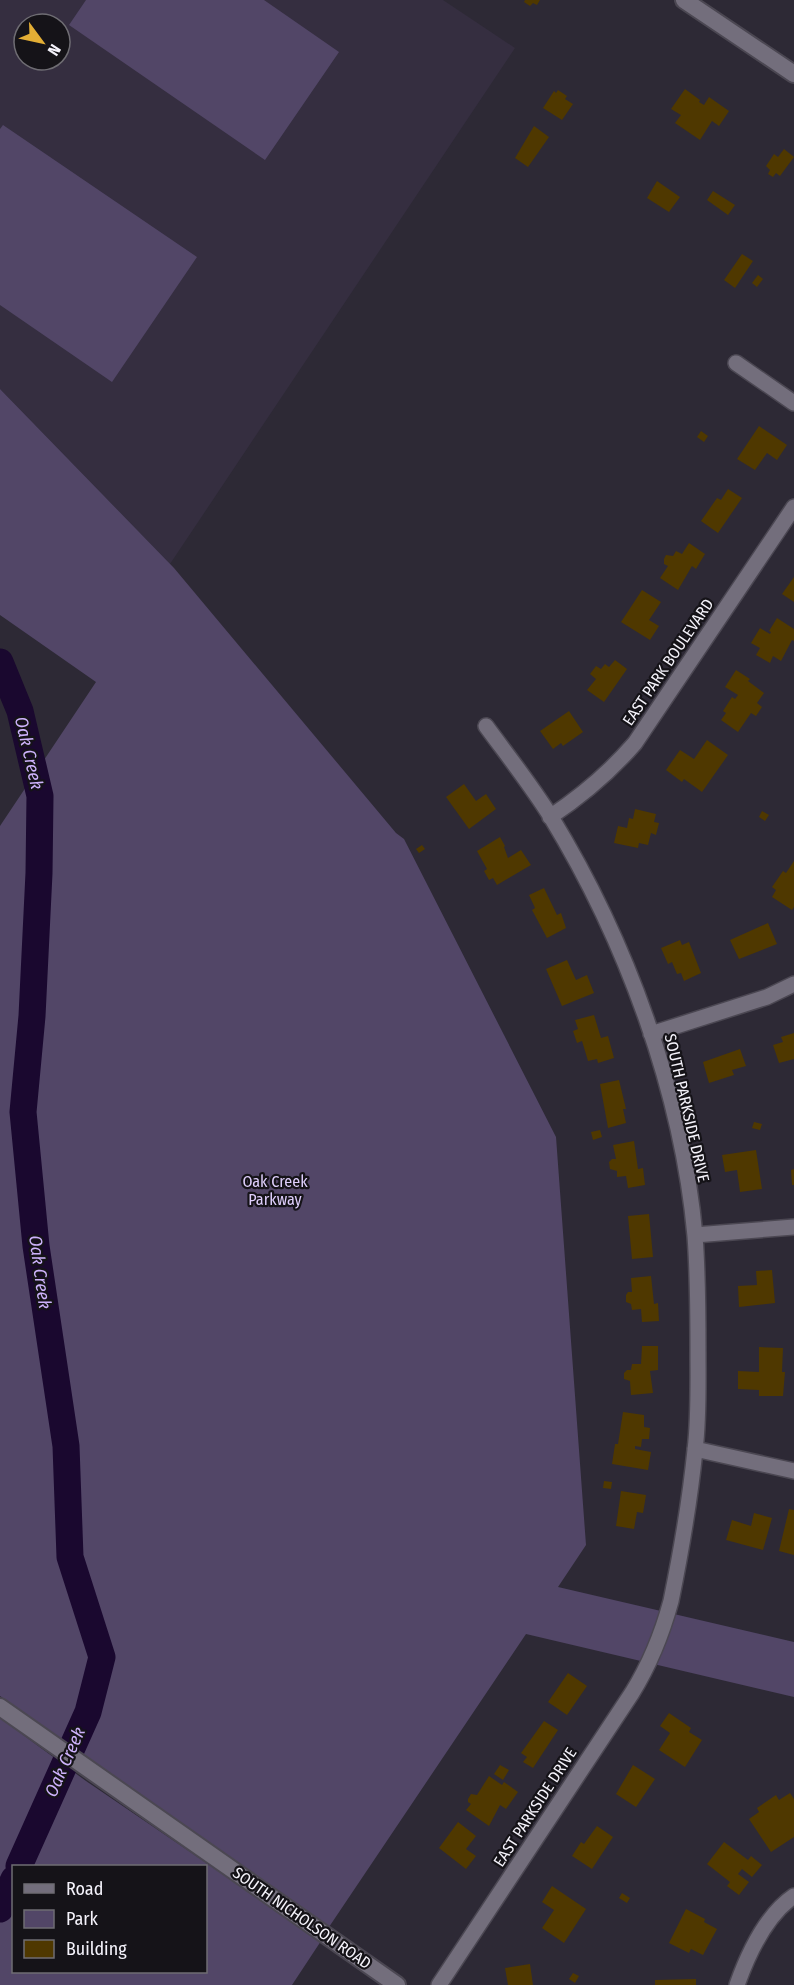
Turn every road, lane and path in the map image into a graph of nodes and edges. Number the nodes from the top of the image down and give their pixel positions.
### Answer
1 (684, 0) edge
2 (794, 74) edge
3 (736, 363) dead end
4 (794, 403) edge
5 (794, 507) edge
6 (486, 726) dead end
7 (550, 816) junction
8 (794, 984) edge
9 (651, 1034) junction
10 (794, 1227) edge
11 (694, 1235) junction
12 (695, 1449) junction
13 (794, 1471) edge
14 (657, 1645) joint
15 (0, 1707) edge
16 (794, 1896) edge
17 (397, 1985) edge
18 (439, 1985) edge
19 (737, 1985) edge

1 - 2 street
3 - 4 street
5 - 7 street, EAST PARK BOULEVARD
6 - 7 street, SOUTH PARKSIDE DRIVE
7 - 9 street, SOUTH PARKSIDE DRIVE
8 - 9 street
9 - 11 street, SOUTH PARKSIDE DRIVE
10 - 11 street
11 - 12 street, SOUTH PARKSIDE DRIVE
12 - 13 street
12 - 14 street, SOUTH PARKSIDE DRIVE
14 - 18 street, EAST PARKSIDE DRIVE
15 - 17 street, SOUTH NICHOLSON ROAD
16 - 19 street

